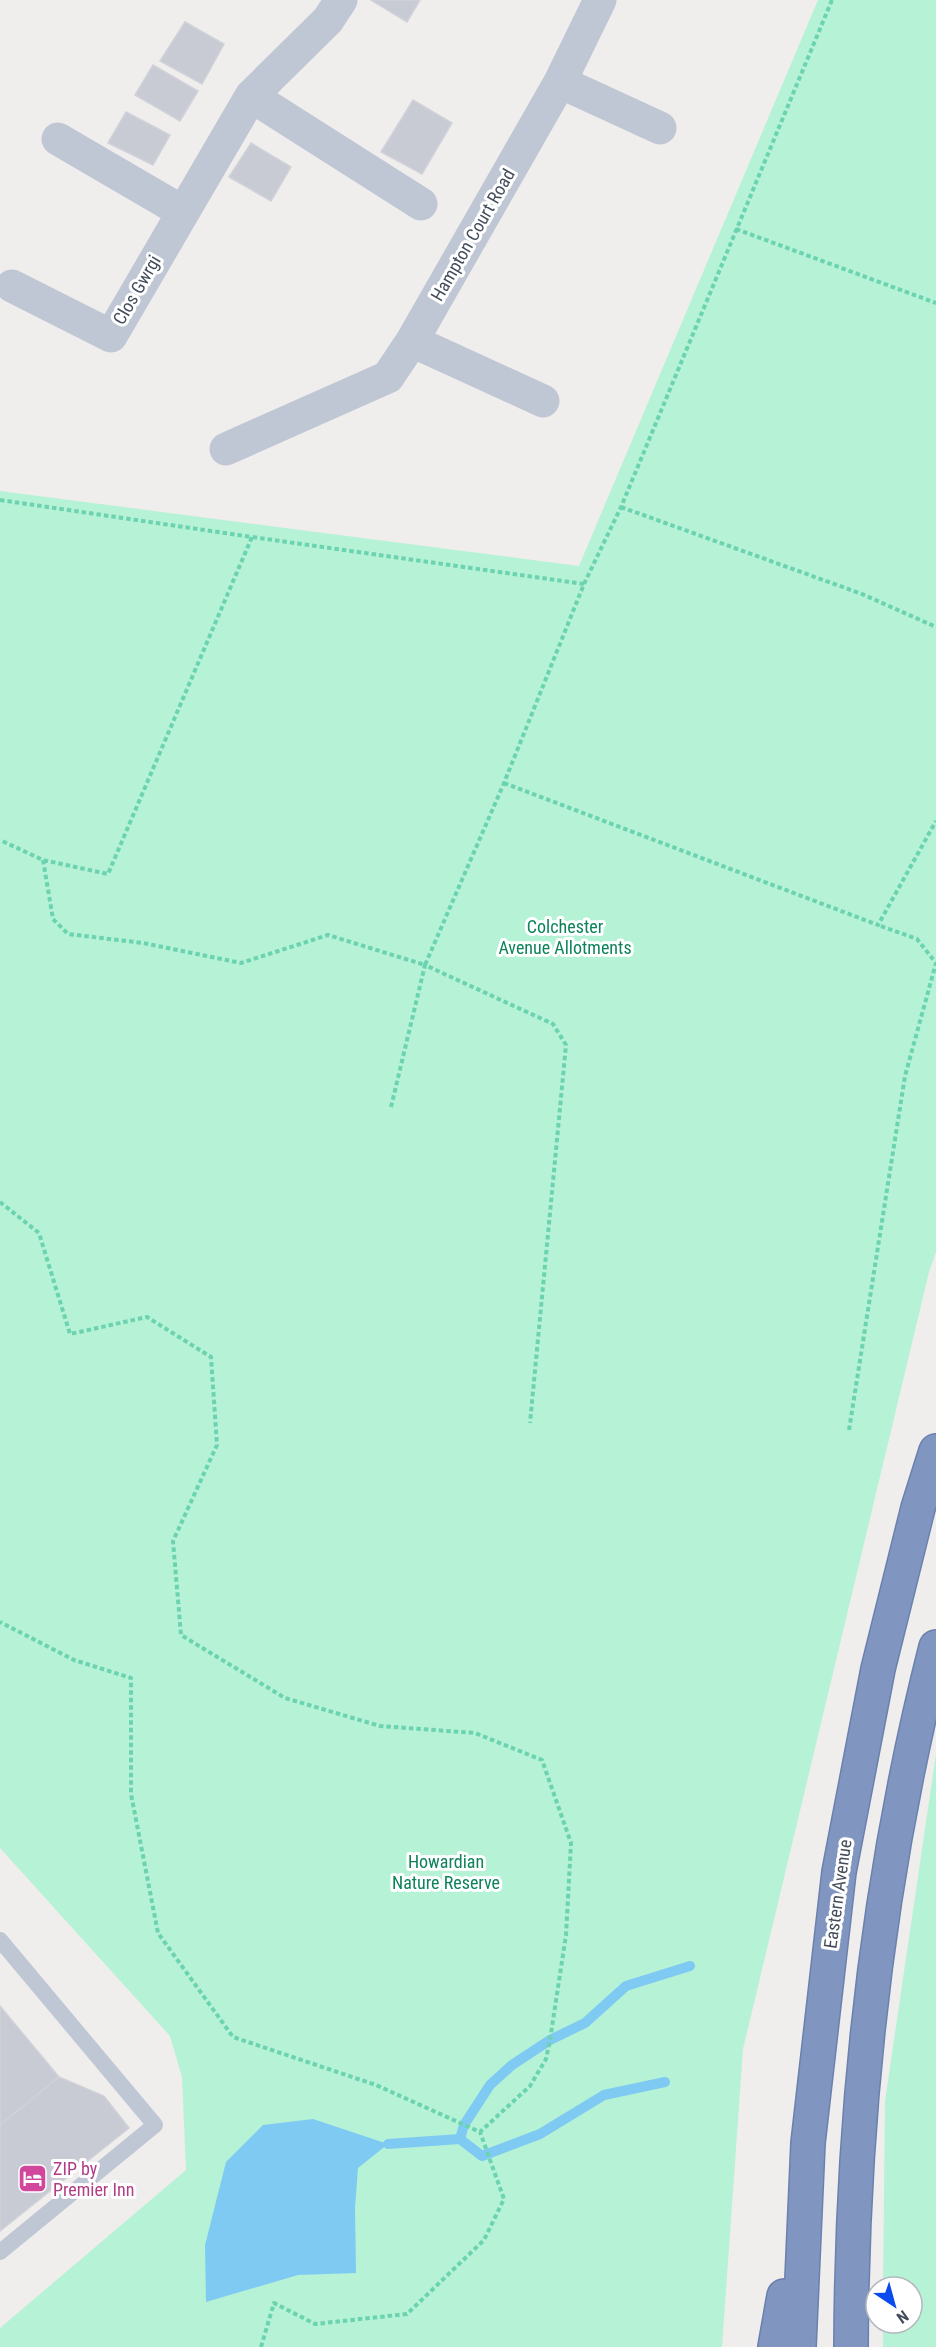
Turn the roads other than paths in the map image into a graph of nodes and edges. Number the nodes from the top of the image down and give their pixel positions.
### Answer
1 (600, 0) edge
2 (335, 2) edge
3 (560, 82) junction
4 (251, 96) junction
5 (660, 128) dead end
6 (58, 140) dead end
7 (421, 204) dead end
8 (183, 212) junction
9 (12, 286) dead end
10 (412, 342) junction
11 (543, 402) dead end
12 (226, 449) dead end
13 (936, 1450) edge
14 (936, 1647) edge
15 (0, 1940) edge
16 (804, 2188) junction
17 (0, 2252) edge
18 (853, 2338) edge
19 (775, 2347) edge
20 (799, 2347) edge

1 - 3 street, Hampton Court Road
2 - 4 street, Clos Gwrgi
3 - 5 street
3 - 10 street, Hampton Court Road
4 - 7 street
4 - 8 street, Clos Gwrgi
6 - 8 street
8 - 9 street, Clos Gwrgi
10 - 11 street
10 - 12 street, Hampton Court Road
13 - 16 highway, Eastern Avenue
14 - 18 highway
15 - 17 lane
16 - 19 highway
16 - 20 highway, Eastern Avenue

